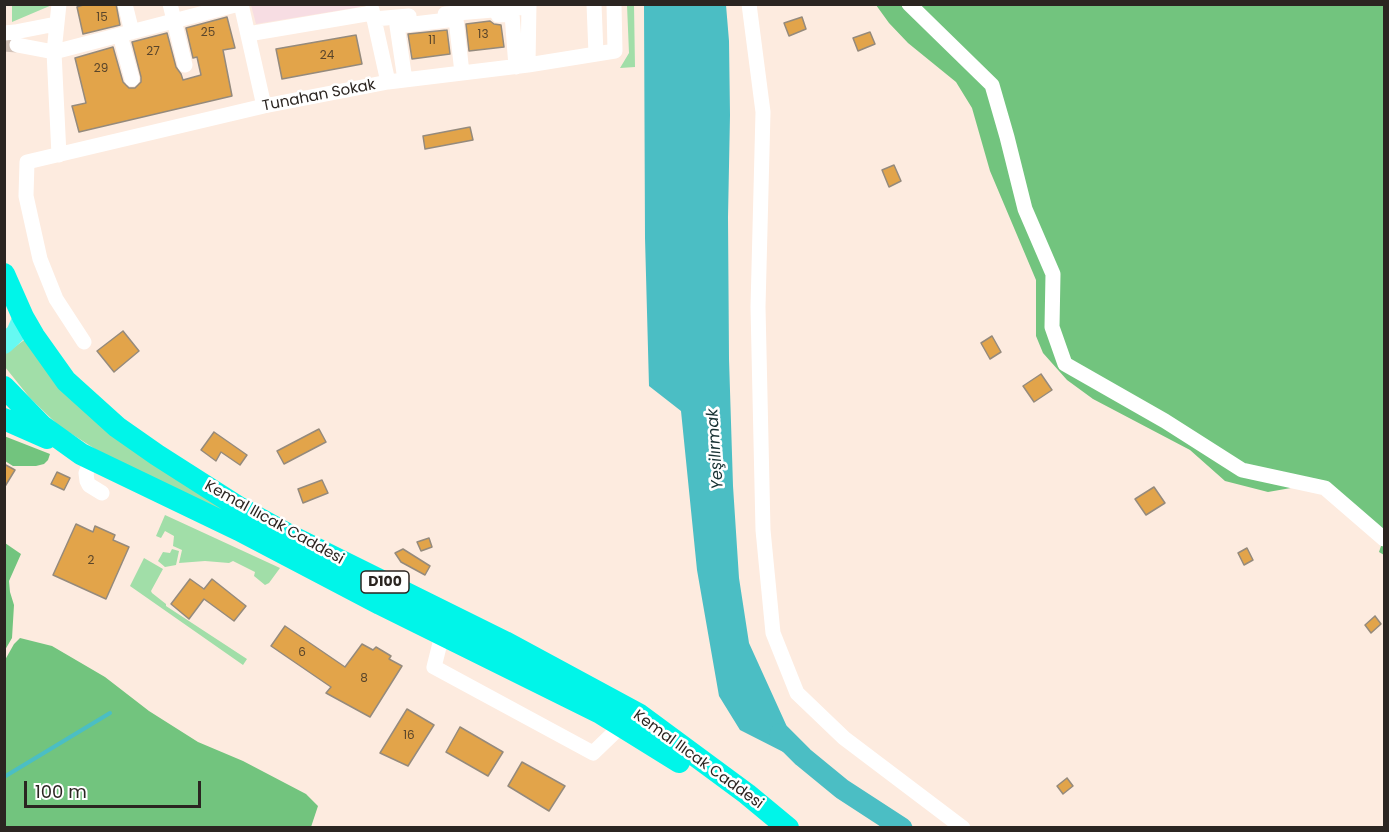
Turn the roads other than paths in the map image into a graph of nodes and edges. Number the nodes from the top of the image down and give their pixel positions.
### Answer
1 (125, 4) edge
2 (170, 4) edge
3 (240, 4) edge
4 (594, 4) edge
5 (614, 4) edge
6 (749, 4) edge
7 (909, 4) edge
8 (62, 5) edge
9 (529, 6) edge
10 (372, 12) edge
11 (453, 12) edge
12 (174, 21) junction
13 (56, 24) junction
14 (4, 33) tunnel mouth
15 (126, 33) junction
16 (248, 34) junction
17 (18, 45) tunnel mouth
18 (54, 52) junction
19 (596, 54) junction
20 (185, 65) dead end
21 (522, 66) junction
22 (462, 73) junction
23 (132, 79) dead end
24 (405, 80) junction
25 (388, 82) junction
26 (264, 106) junction
27 (59, 155) junction
28 (11, 291) edge
29 (84, 342) dead end
30 (4, 344) edge
31 (4, 387) edge
32 (4, 419) edge
33 (86, 457) junction
34 (102, 493) dead end
35 (1384, 539) edge
36 (442, 636) junction
37 (621, 726) junction
38 (764, 828) edge
39 (788, 828) edge
40 (963, 828) edge

1 - 15 street
2 - 12 street
3 - 12 street
3 - 16 street
4 - 19 street
5 - 19 street, Tunahan Sokak
6 - 40 street
7 - 35 street
8 - 13 street
9 - 11 street
9 - 21 street
10 - 11 street
10 - 16 street
10 - 25 street
11 - 21 street
11 - 22 street
11 - 24 street
12 - 15 street
12 - 20 street
13 - 14 street
13 - 18 street
15 - 18 street
15 - 23 street
16 - 26 street
17 - 18 street
18 - 27 street
19 - 21 street, Tunahan Sokak
21 - 22 street, Tunahan Sokak
22 - 24 street, Tunahan Sokak
24 - 25 street, Tunahan Sokak
25 - 26 street, Tunahan Sokak
26 - 27 street, Tunahan Sokak
27 - 29 street, Tunahan Sokak
28 - 30 main road
28 - 39 highway, Kemal Ilıcak Caddesi / D100
31 - 33 highway, Kemal Ilıcak Caddesi / D100
32 - 33 highway
33 - 34 street
33 - 36 highway, Kemal Ilıcak Caddesi / D100
36 - 37 highway, Kemal Ilıcak Caddesi / D100
36 - 37 street
37 - 38 highway, Kemal Ilıcak Caddesi / D100

